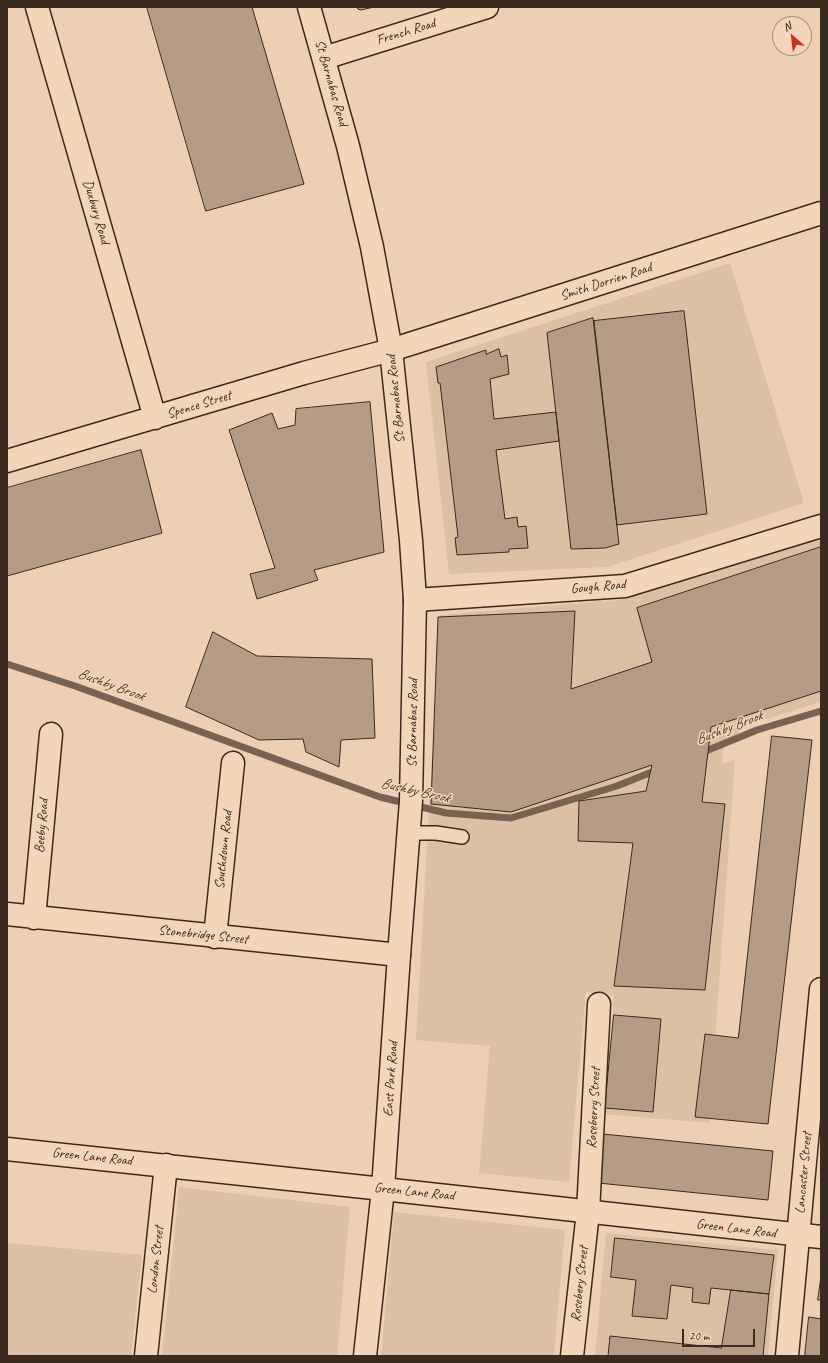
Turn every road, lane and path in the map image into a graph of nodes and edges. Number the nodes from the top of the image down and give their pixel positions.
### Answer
1 (37, 7) edge
2 (309, 7) edge
3 (487, 7) edge
4 (324, 58) junction
5 (821, 213) edge
6 (391, 350) junction
7 (155, 418) junction
8 (7, 461) edge
9 (821, 526) edge
10 (415, 600) junction
11 (50, 734) dead end
12 (233, 763) dead end
13 (410, 818) junction
14 (462, 837) dead end
15 (7, 914) edge
16 (34, 918) junction
17 (215, 937) junction
18 (399, 955) junction
19 (821, 989) edge
20 (599, 1004) dead end
21 (7, 1149) edge
22 (166, 1165) junction
23 (383, 1188) junction
24 (588, 1212) junction
25 (798, 1236) junction
26 (821, 1237) edge
27 (146, 1356) edge
28 (365, 1356) edge
29 (572, 1356) edge
30 (787, 1356) edge

1 - 7 street, Duxbury Road
2 - 4 street, St Barnabas Road
3 - 4 street, French Road
4 - 6 street, St Barnabas Road
5 - 6 street, Smith Dorrien Road
6 - 7 street, Spence Street
6 - 10 street, St Barnabas Road
7 - 8 street, Spence Street
9 - 10 street, Gough Road
10 - 13 street, St Barnabas Road
11 - 16 street, Beeby Road
12 - 17 street, Southdown Road
13 - 14 lane
13 - 18 street, East Park Road
15 - 16 street, Stonebridge Street
16 - 17 street, Stonebridge Street
17 - 18 street, Stonebridge Street
18 - 23 street, East Park Road
19 - 25 street, Lancaster Street
20 - 24 street, Roseberry Street
21 - 22 street, Green Lane Road
22 - 23 street, Green Lane Road
22 - 27 street, London Street
23 - 24 street, Green Lane Road
23 - 28 street, East Park Road
24 - 25 street, Green Lane Road
24 - 29 street, Rosebery Street
25 - 26 street, Green Lane Road
25 - 30 street, Lancaster Street

